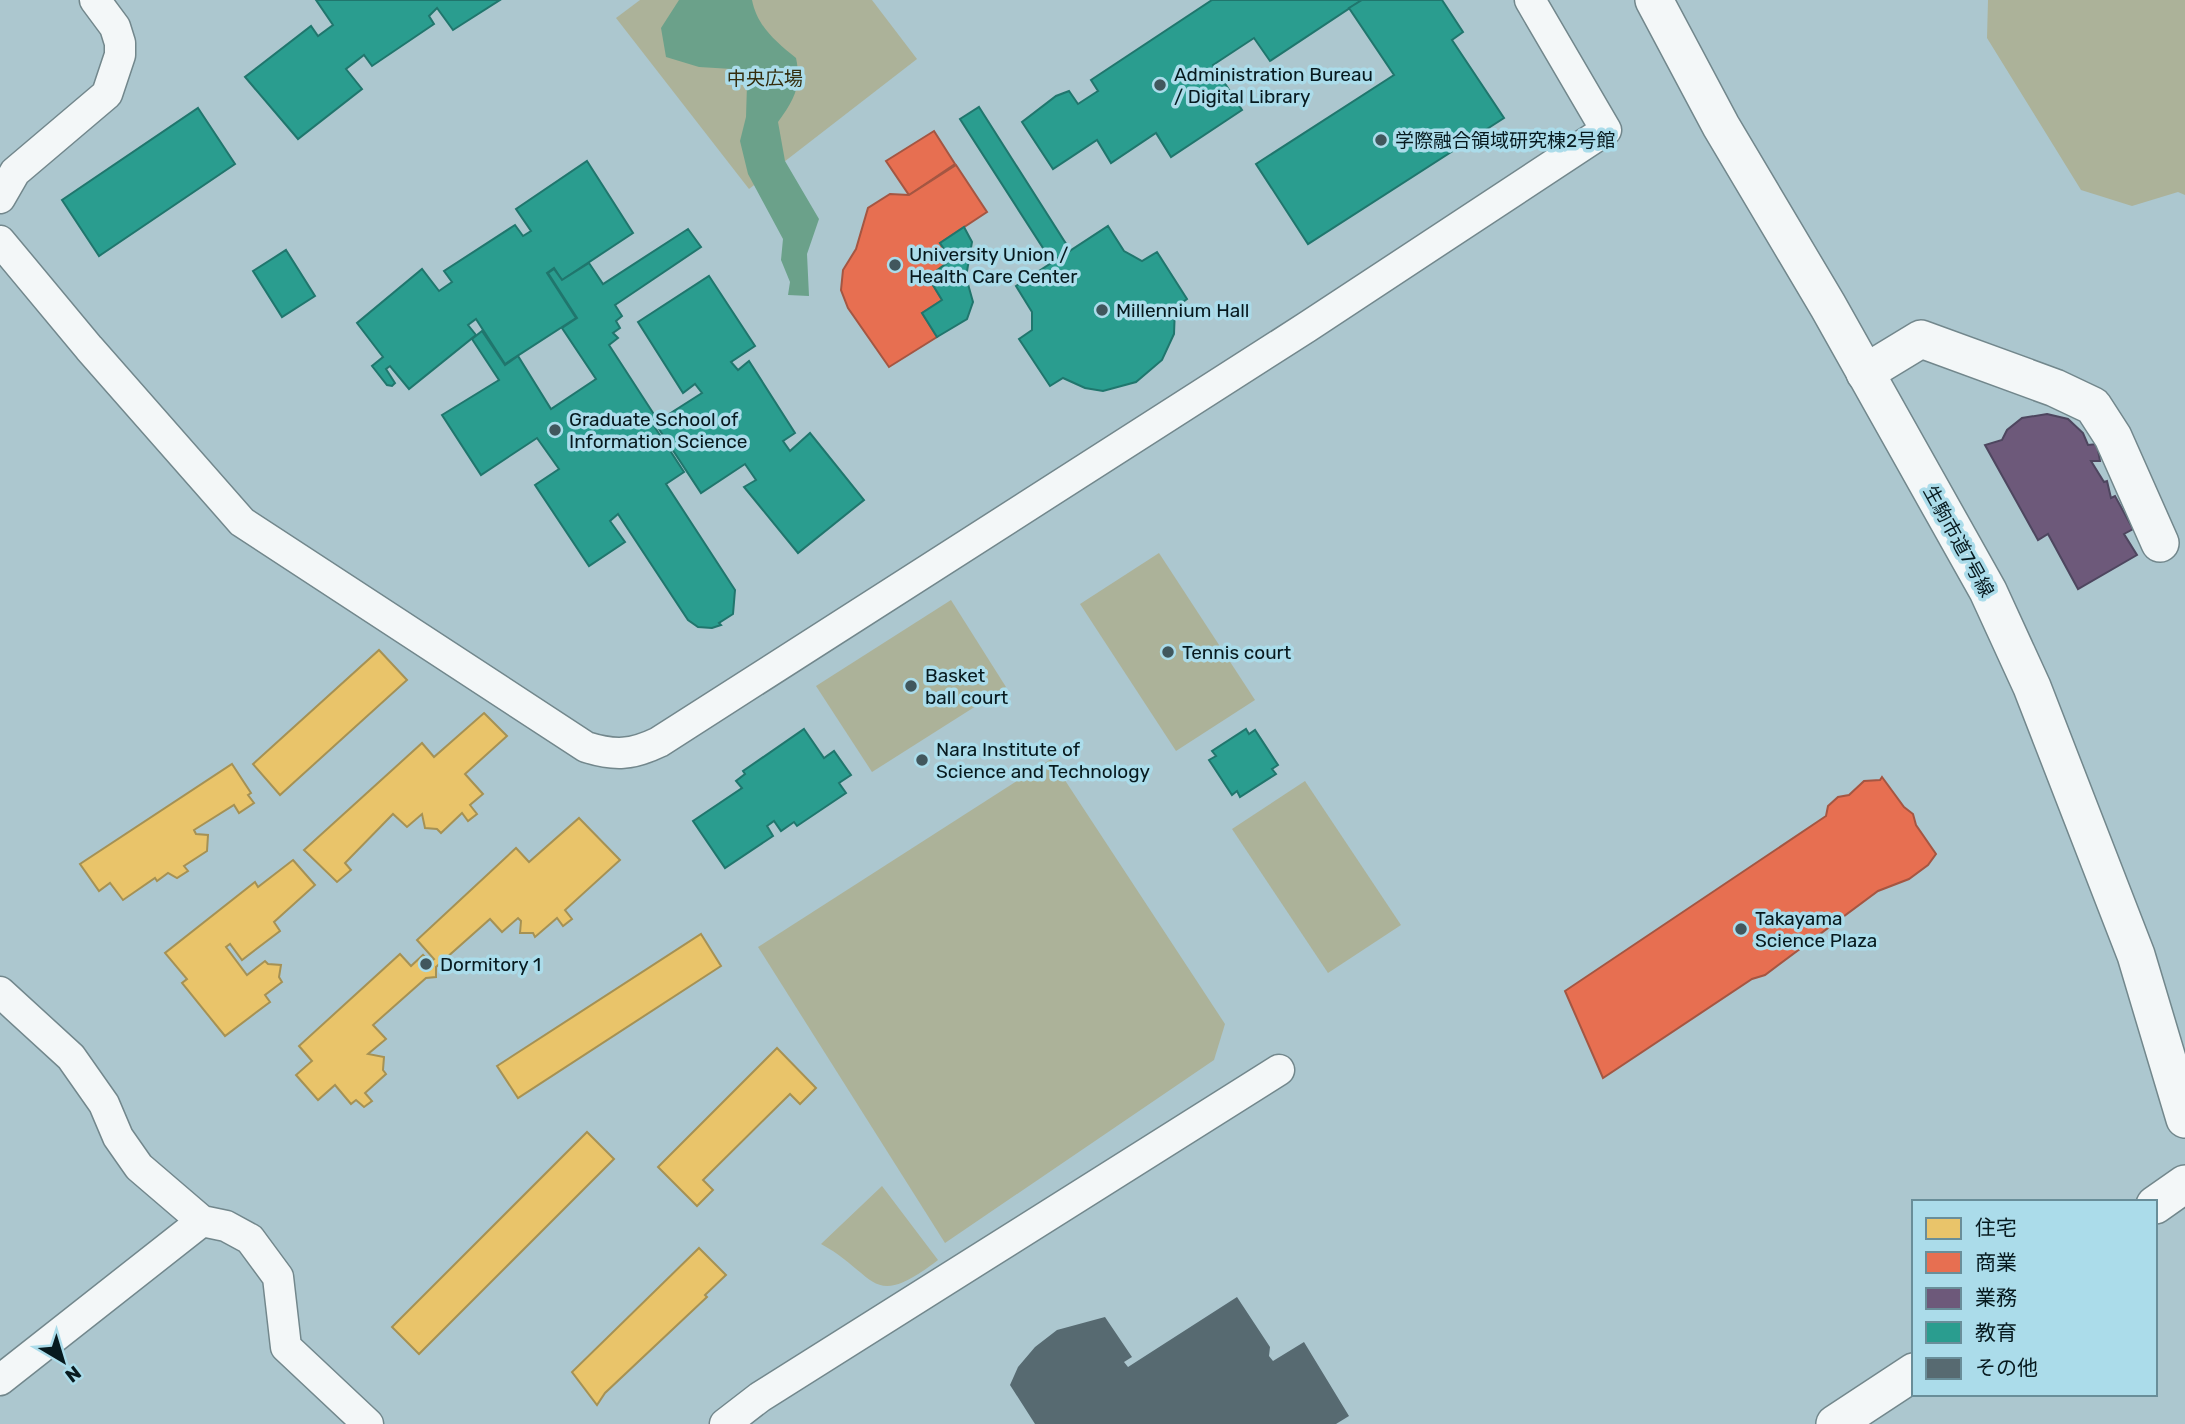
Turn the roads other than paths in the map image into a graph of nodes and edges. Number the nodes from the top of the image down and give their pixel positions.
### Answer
1 (95, 0) edge
2 (1530, 0) edge
3 (1654, 0) edge
4 (0, 198) edge
5 (0, 241) edge
6 (1865, 373) junction
7 (2160, 542) dead end
8 (0, 992) edge
9 (1279, 1070) dead end
10 (2185, 1119) edge
11 (2185, 1184) edge
12 (2157, 1204) edge
13 (202, 1222) junction
14 (1912, 1373) edge
15 (0, 1380) edge
16 (368, 1424) edge
17 (725, 1424) edge
18 (1835, 1424) edge

1 - 4 street
2 - 5 street
3 - 6 street, 生駒市道7号線
6 - 7 street
6 - 10 street, 生駒市道7号線
8 - 13 street
9 - 17 street
11 - 12 street
13 - 15 street
13 - 16 street
14 - 18 street

